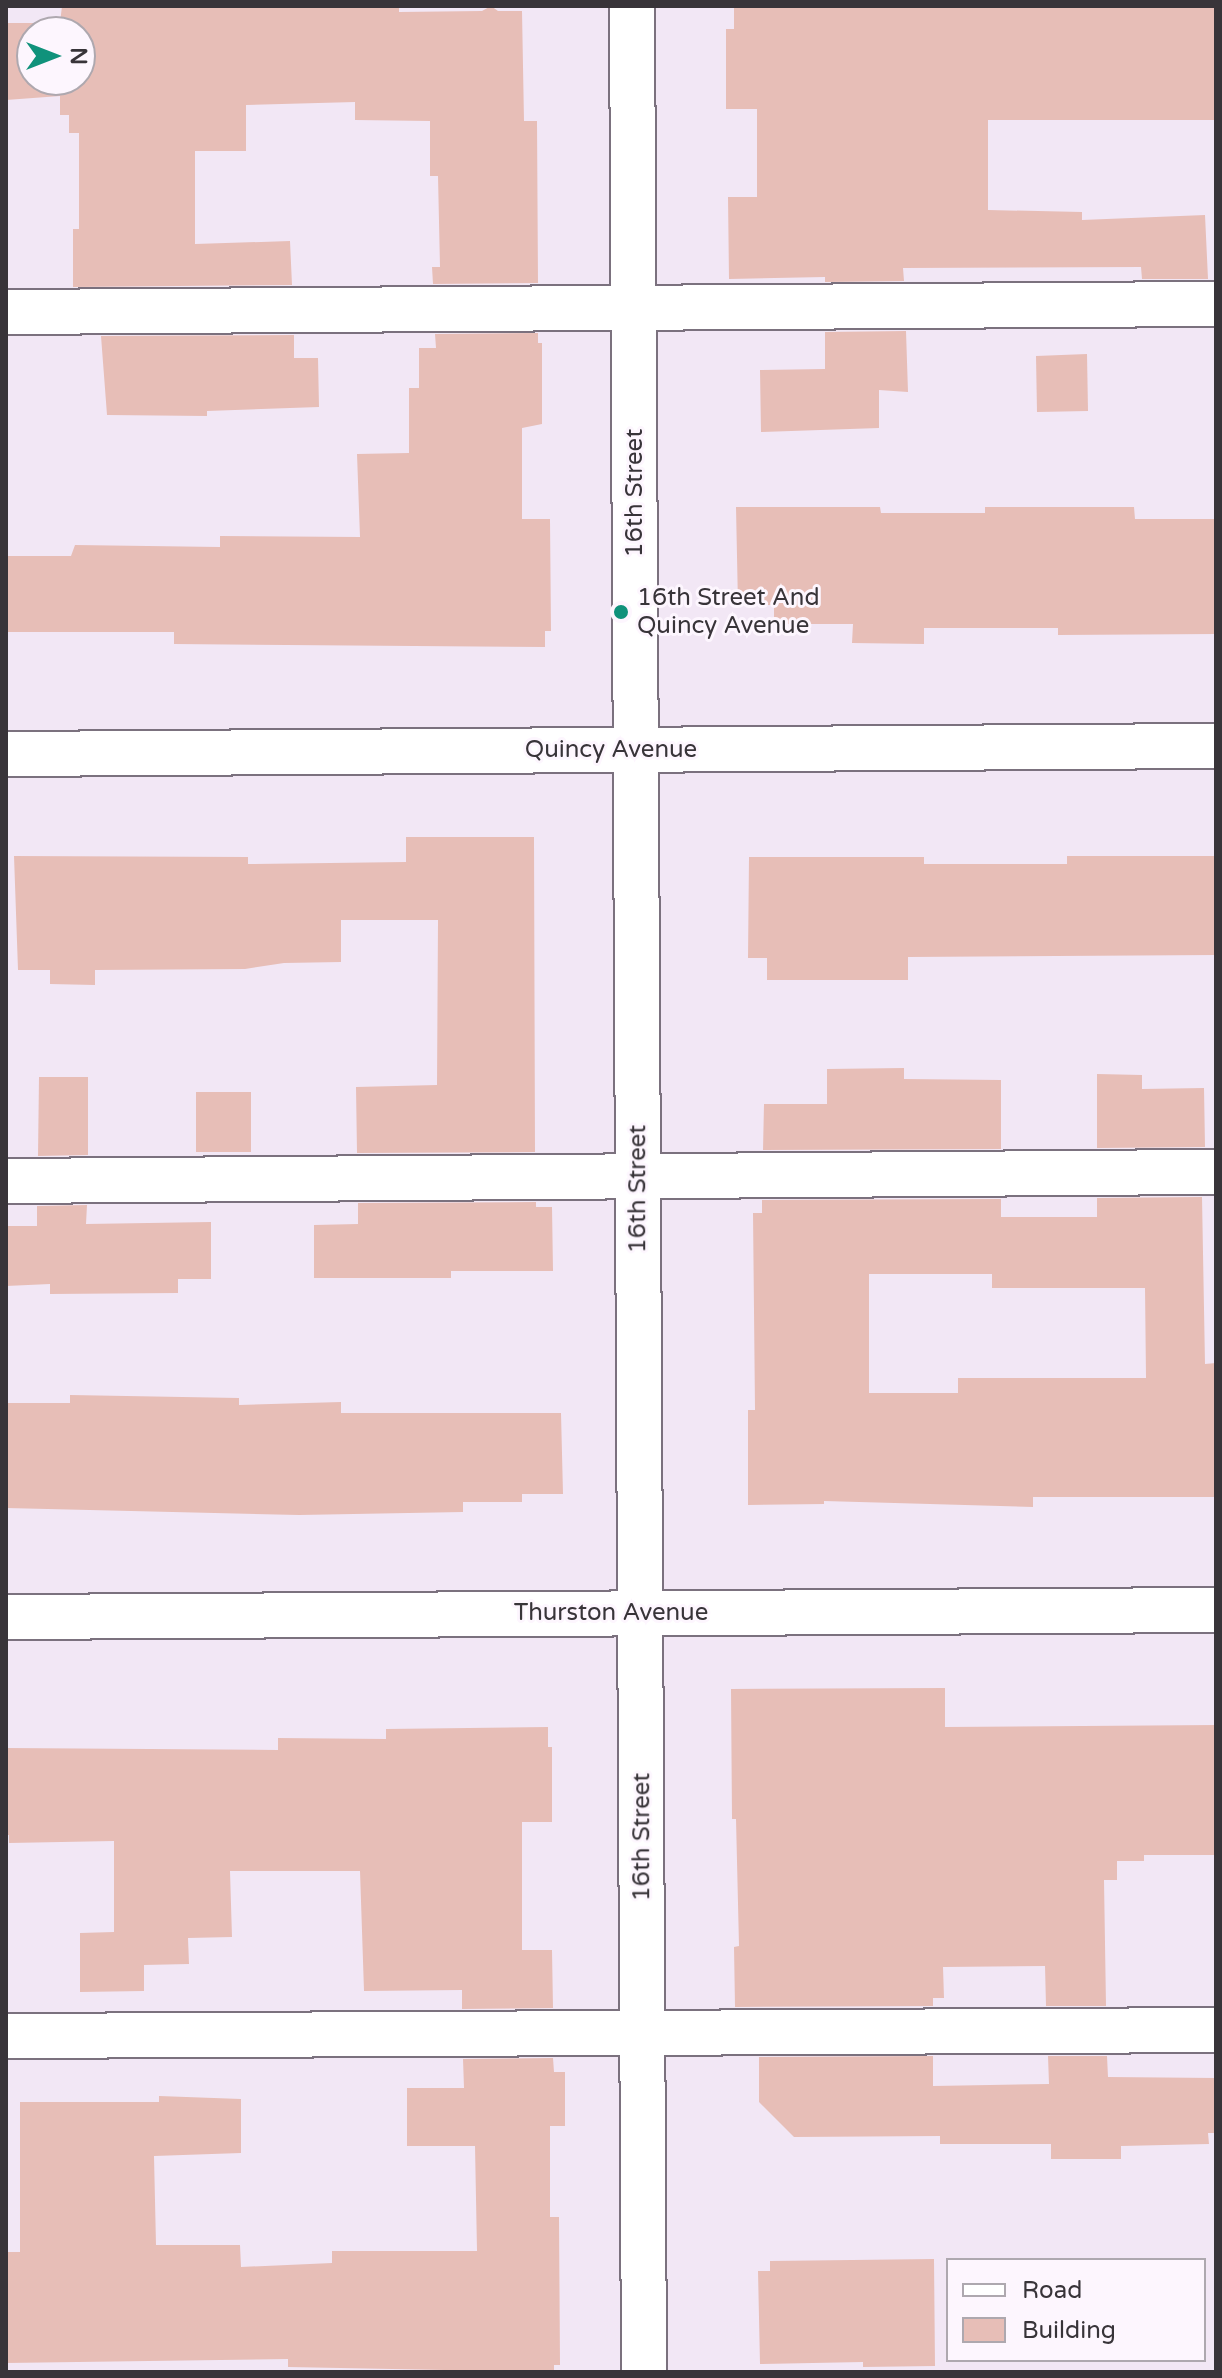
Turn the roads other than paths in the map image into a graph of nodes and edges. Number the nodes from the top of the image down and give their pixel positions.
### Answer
1 (632, 6) edge
2 (1216, 304) edge
3 (634, 307) junction
4 (6, 312) edge
5 (1216, 746) edge
6 (636, 750) junction
7 (6, 754) edge
8 (1216, 1172) edge
9 (638, 1176) junction
10 (6, 1181) edge
11 (1216, 1610) edge
12 (641, 1613) junction
13 (6, 1617) edge
14 (643, 2030) junction
15 (1216, 2030) edge
16 (6, 2036) edge
17 (644, 2372) edge

1 - 3 street, 16th Street
2 - 3 street
3 - 4 street
3 - 6 street, 16th Street
5 - 6 street, Quincy Avenue
6 - 7 street, Quincy Avenue
6 - 9 street, 16th Street
8 - 9 street
9 - 10 street
9 - 12 street, 16th Street
11 - 12 street, Thurston Avenue
12 - 13 street, Thurston Avenue
12 - 14 street, 16th Street
14 - 15 street
14 - 16 street
14 - 17 street, 16th Street

